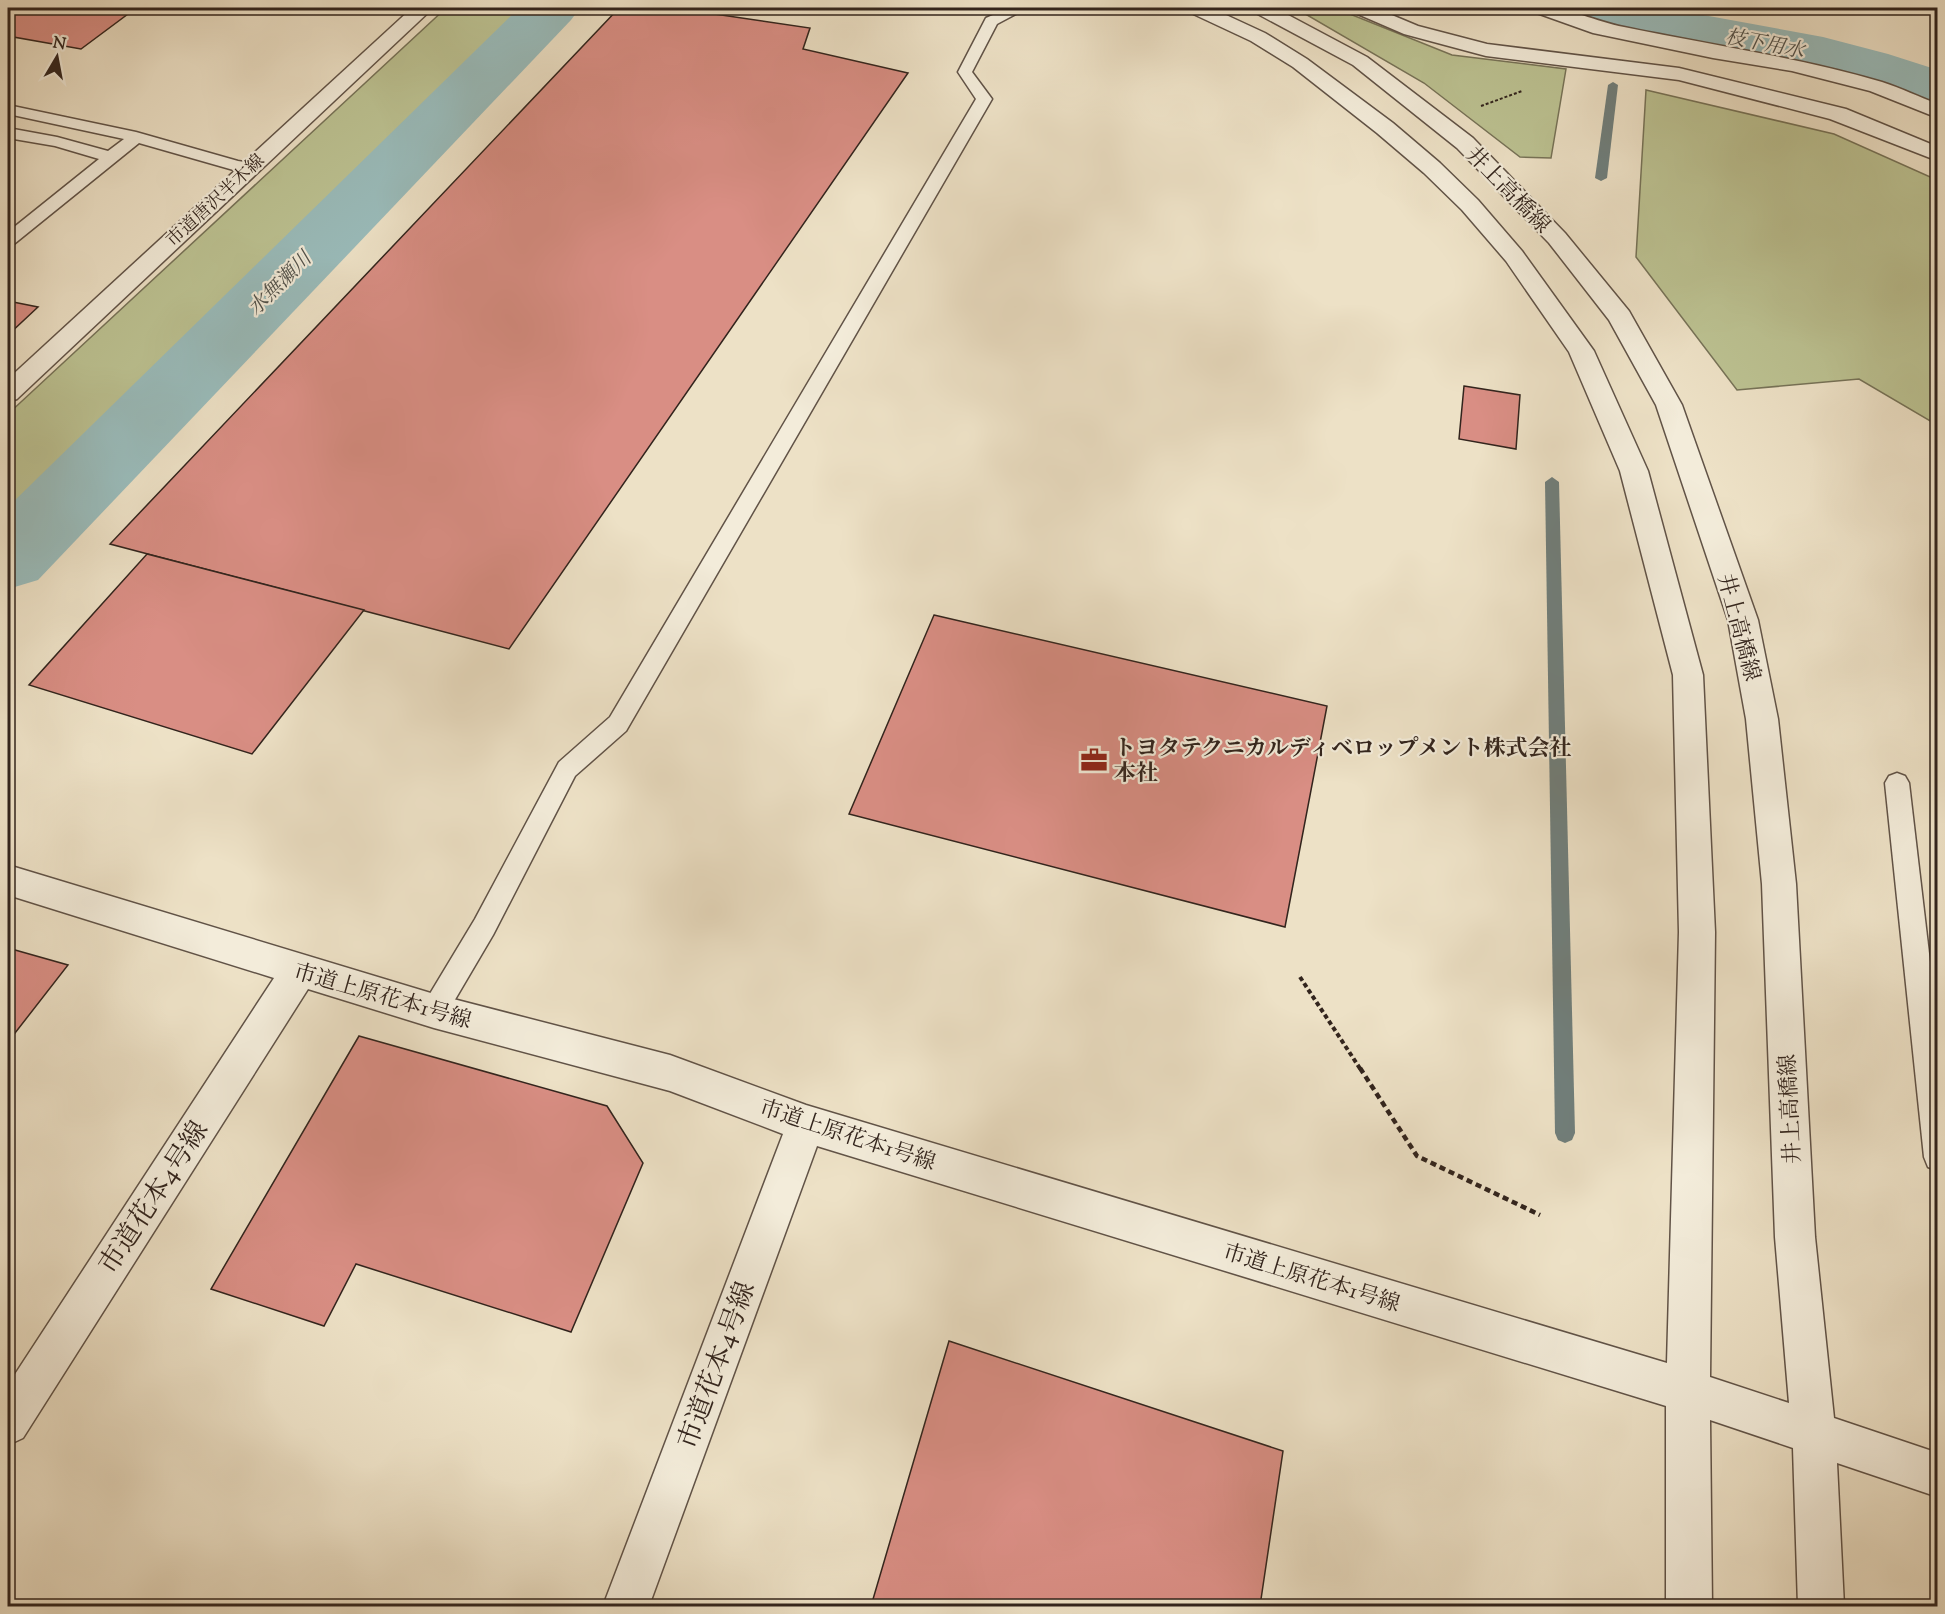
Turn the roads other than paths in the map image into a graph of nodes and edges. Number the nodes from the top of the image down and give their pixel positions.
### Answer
1 (423, 8) edge
2 (1020, 8) edge
3 (1196, 8) edge
4 (1261, 8) edge
5 (1360, 8) edge
6 (1540, 8) edge
7 (8, 110) edge
8 (1938, 112) edge
9 (8, 133) edge
10 (136, 137) junction
11 (1938, 155) edge
12 (111, 157) junction
13 (251, 167) junction
14 (8, 240) edge
15 (8, 393) edge
16 (1897, 783) dead end
17 (8, 880) edge
18 (299, 971) junction
19 (434, 1011) junction
20 (806, 1124) junction
21 (1938, 1158) edge
22 (1688, 1391) junction
23 (8, 1423) edge
24 (1814, 1435) junction
25 (1938, 1475) edge
26 (626, 1606) edge
27 (1689, 1606) edge
28 (1821, 1606) edge

1 - 13 street, 市道唐沢半木線
2 - 19 lane
3 - 22 street, 井上高橋線
4 - 24 street, 井上高橋線
5 - 11 street
6 - 8 street
7 - 10 lane
9 - 12 lane
10 - 12 lane
10 - 13 lane
12 - 14 lane
13 - 15 street, 市道唐沢半木線
16 - 21 lane
17 - 18 street, 市道上原花本1号線
18 - 19 street, 市道上原花本1号線
18 - 23 street, 市道花本4号線
19 - 20 street, 市道上原花本1号線
20 - 22 street, 市道上原花本1号線
20 - 26 street, 市道花本4号線
22 - 24 street, 市道上原花本1号線
22 - 27 street, 井上高橋線
24 - 25 street, 市道上原花本1号線
24 - 28 street, 井上高橋線

